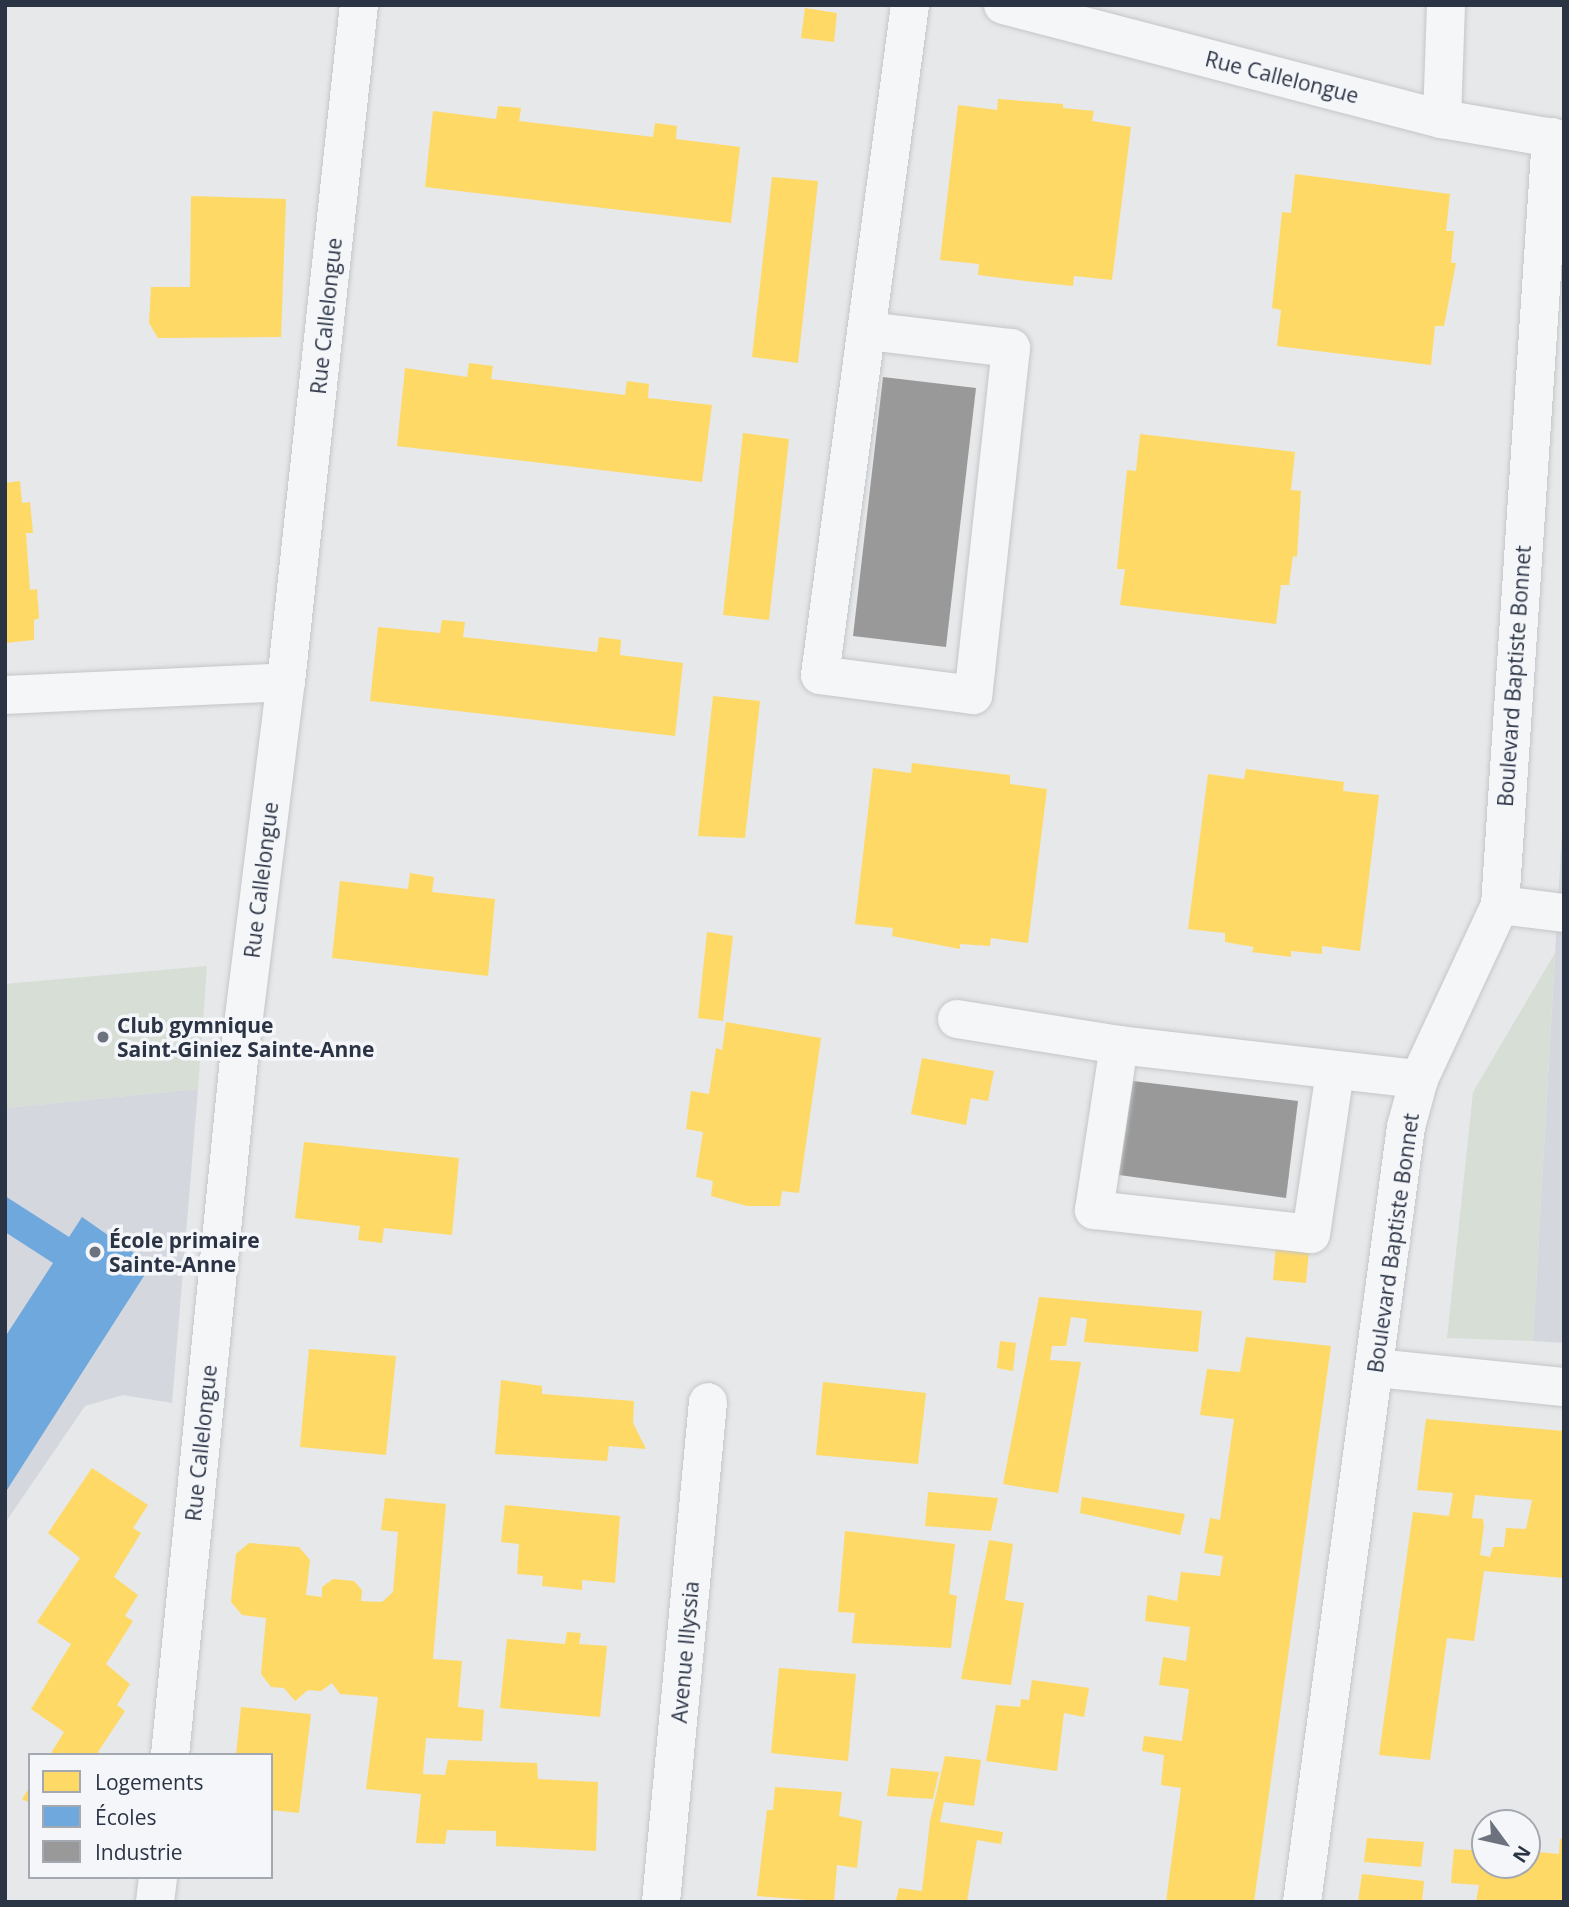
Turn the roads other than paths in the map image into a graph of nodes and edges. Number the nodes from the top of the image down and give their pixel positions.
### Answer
1 (359, 5) edge
2 (911, 5) edge
3 (1003, 5) edge
4 (1446, 5) edge
5 (1442, 118) junction
6 (1557, 139) edge
7 (868, 331) junction
8 (286, 682) junction
9 (5, 695) edge
10 (1500, 905) junction
11 (1564, 913) edge
12 (957, 1019) dead end
13 (1118, 1045) junction
14 (1335, 1071) junction
15 (1419, 1079) junction
16 (1376, 1368) junction
17 (1564, 1387) edge
18 (708, 1402) dead end
19 (170, 1753) edge
20 (158, 1879) edge
21 (155, 1902) edge
22 (661, 1902) edge
23 (1302, 1902) edge

1 - 8 street, Rue Callelongue
2 - 7 street
3 - 5 street, Rue Callelongue
4 - 5 street
5 - 6 street, Rue Callelongue
6 - 10 street, Boulevard Baptiste Bonnet
7 - 7 street
8 - 9 street
8 - 19 street, Rue Callelongue
10 - 11 street
10 - 15 street, Boulevard Baptiste Bonnet
12 - 13 street
13 - 14 street
13 - 14 street
14 - 15 street
15 - 16 street, Boulevard Baptiste Bonnet
16 - 17 street
16 - 23 street, Boulevard Baptiste Bonnet
18 - 22 street, Avenue Illyssia
20 - 21 street

